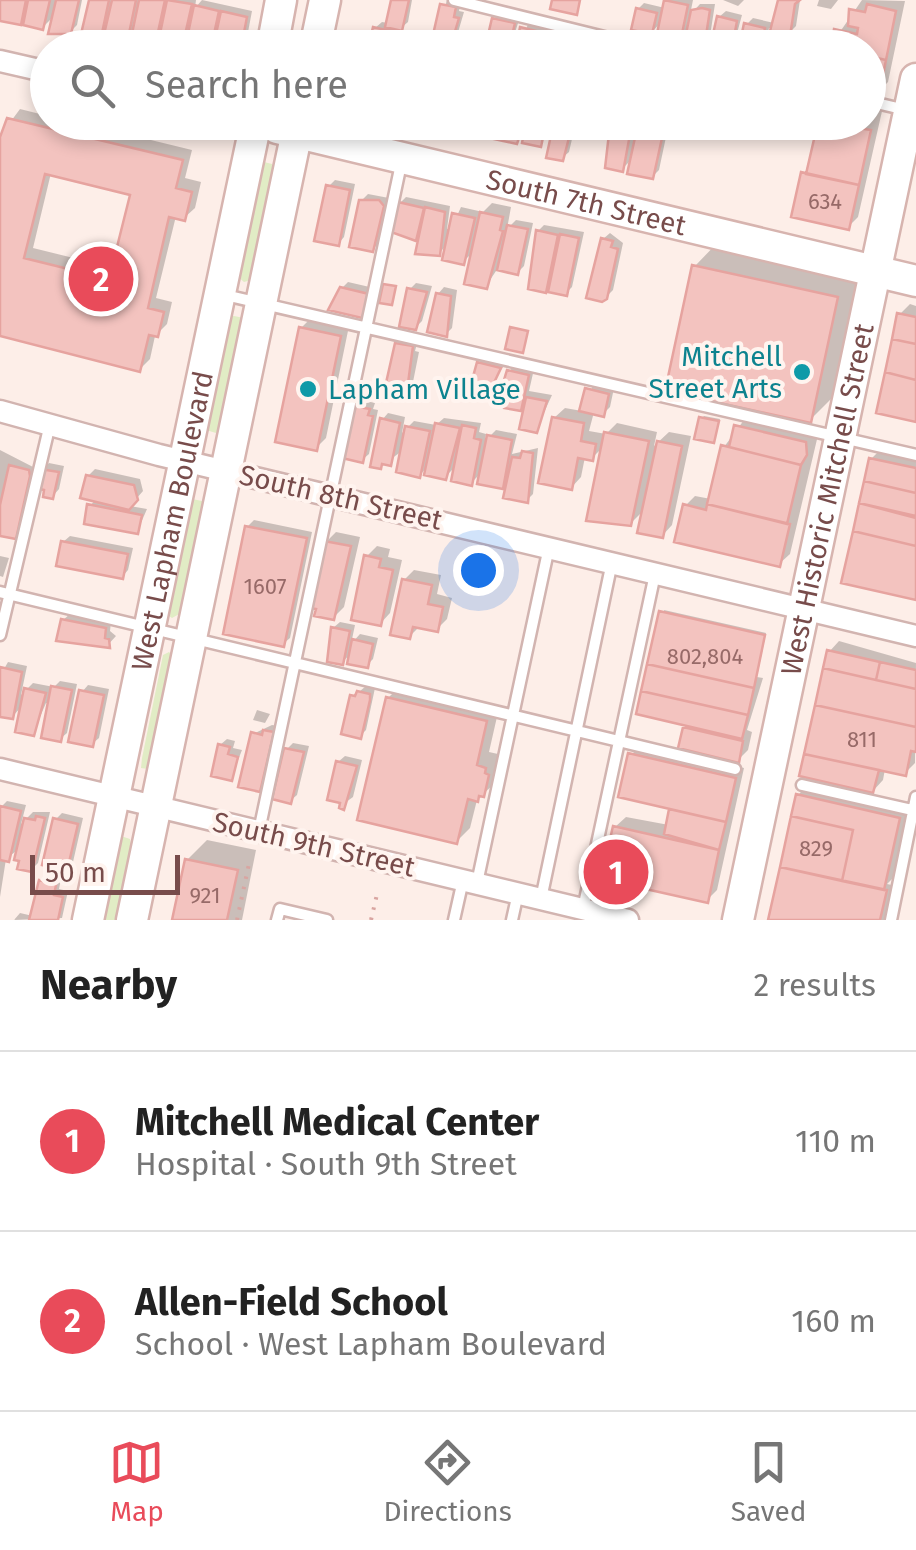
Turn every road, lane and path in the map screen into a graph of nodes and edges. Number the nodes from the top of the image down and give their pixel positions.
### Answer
1 (282, 0) edge
2 (325, 0) edge
3 (454, 0) edge
4 (276, 30) edge
5 (319, 30) edge
6 (576, 30) edge
7 (0, 61) edge
8 (30, 68) edge
9 (916, 79) edge
10 (886, 104) edge
11 (913, 111) edge
12 (253, 140) edge
13 (296, 140) edge
14 (340, 140) edge
15 (402, 158) junction
16 (875, 272) junction
17 (916, 281) edge
18 (221, 294) junction
19 (262, 303) junction
20 (365, 327) junction
21 (0, 411) edge
22 (50, 423) junction
23 (840, 437) junction
24 (916, 455) edge
25 (186, 461) junction
26 (228, 470) junction
27 (330, 494) junction
28 (549, 547) junction
29 (612, 562) junction
30 (655, 572) junction
31 (5, 593) edge
32 (804, 609) junction
33 (149, 628) junction
34 (0, 635) edge
35 (916, 636) edge
36 (192, 638) junction
37 (296, 663) junction
38 (516, 716) junction
39 (576, 731) junction
40 (619, 741) junction
41 (0, 769) edge
42 (735, 769) dead end
43 (802, 785) dead end
44 (113, 796) junction
45 (916, 798) edge
46 (157, 806) junction
47 (915, 810) edge
48 (259, 831) junction
49 (250, 859) dead end
50 (470, 882) junction
51 (378, 890) dead end
52 (518, 893) junction
53 (541, 898) junction
54 (583, 909) junction
55 (88, 920) edge
56 (132, 920) edge
57 (237, 920) edge
58 (278, 920) edge
59 (327, 920) edge
60 (372, 920) edge
61 (454, 920) edge
62 (512, 920) edge
63 (628, 920) edge
64 (738, 920) edge
65 (891, 920) edge

1 - 4 street
2 - 5 street
3 - 6 lane
7 - 8 street
9 - 11 street, West Historic Mitchell Street
10 - 11 lane
11 - 16 street, West Historic Mitchell Street
12 - 18 street, West Lapham Boulevard
13 - 19 street, West Lapham Boulevard
14 - 15 street, South 7th Street
15 - 16 street, South 7th Street
15 - 20 lane
16 - 17 street, South 7th Street
16 - 23 street, West Historic Mitchell Street
18 - 19 lane
18 - 25 street, West Lapham Boulevard
19 - 20 lane
19 - 26 street, West Lapham Boulevard
20 - 23 lane
20 - 27 lane
21 - 22 street, South 8th Street
22 - 25 street, South 8th Street
22 - 31 lane
23 - 24 lane
23 - 32 street, West Historic Mitchell Street
25 - 26 street, South 8th Street
25 - 33 street, West Lapham Boulevard
26 - 27 street, South 8th Street
26 - 36 street, West Lapham Boulevard
27 - 28 street, South 8th Street
27 - 37 lane
28 - 29 street, South 8th Street
28 - 38 lane
29 - 30 street, South 8th Street
29 - 39 lane
30 - 32 street, South 8th Street
30 - 40 lane
31 - 33 lane
31 - 34 lane
32 - 35 street, South 8th Street
32 - 64 street, West Historic Mitchell Street
33 - 36 lane
33 - 44 street, West Lapham Boulevard
36 - 37 lane
36 - 46 street, West Lapham Boulevard
37 - 38 lane
37 - 48 lane
38 - 39 lane
38 - 50 lane
39 - 40 lane
39 - 53 lane
40 - 42 lane
40 - 54 lane
41 - 44 street, South 9th Street
43 - 47 lane
44 - 46 street, South 9th Street
44 - 55 street, West Lapham Boulevard
45 - 47 lane
46 - 48 street, South 9th Street
46 - 56 street, West Lapham Boulevard
47 - 65 lane
48 - 50 street, South 9th Street
49 - 57 path
50 - 52 street, South 9th Street
50 - 61 lane
51 - 60 path
52 - 53 street, South 9th Street
52 - 62 lane
53 - 54 street, South 9th Street
54 - 63 street, South 9th Street
58 - 59 lane

